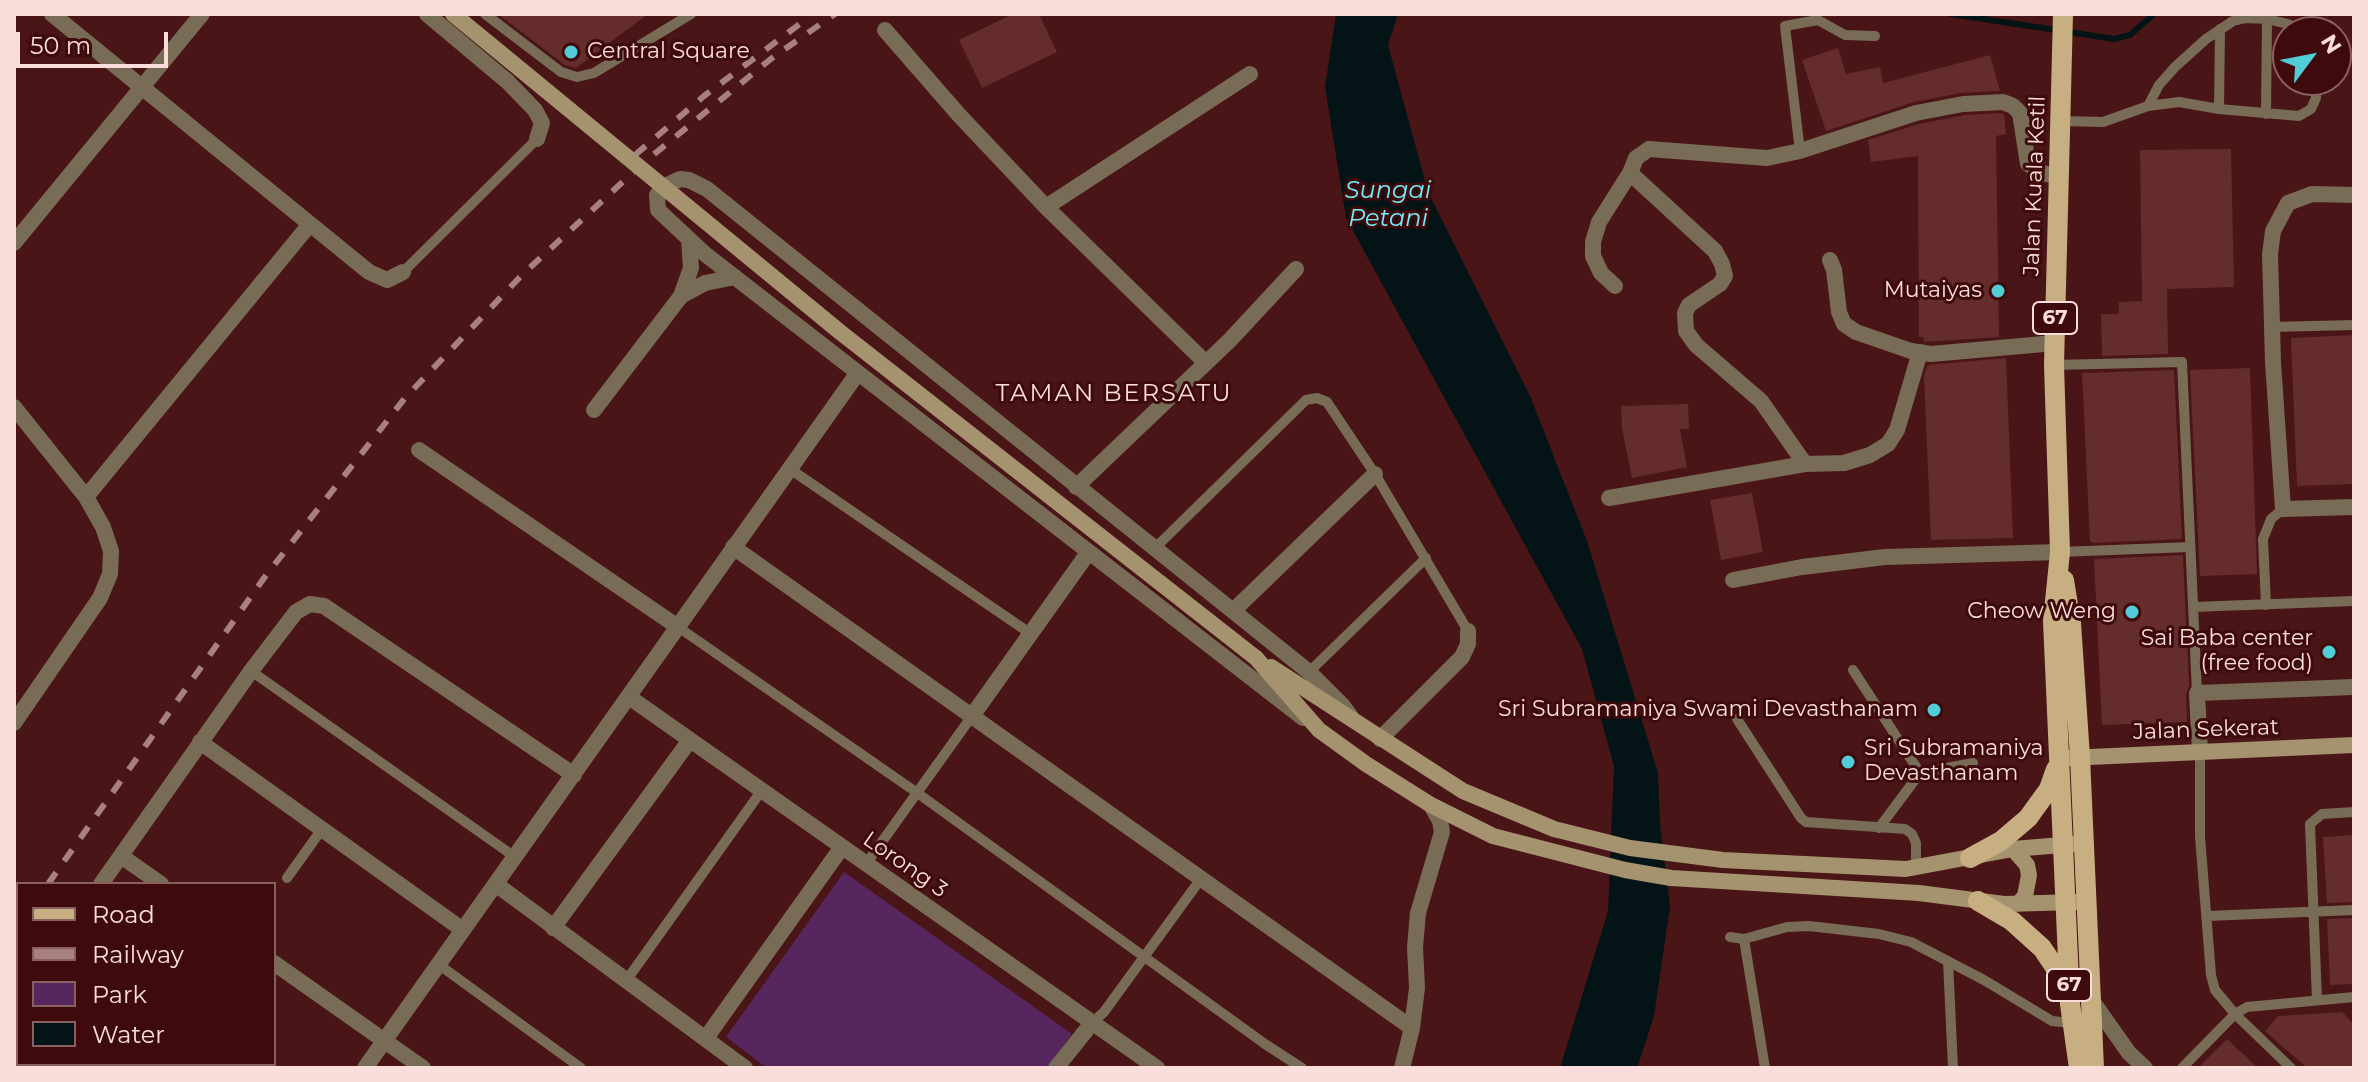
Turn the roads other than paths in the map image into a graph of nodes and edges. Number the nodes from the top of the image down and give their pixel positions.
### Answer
1 (52, 14) edge
2 (202, 14) edge
3 (427, 14) edge
4 (453, 14) edge
5 (485, 14) edge
6 (691, 14) edge
7 (2063, 14) edge
8 (2267, 19) junction
9 (2272, 20) edge
10 (2220, 29) junction
11 (885, 30) dead end
12 (1875, 36) dead end
13 (1250, 74) dead end
14 (140, 87) junction
15 (2316, 96) edge
16 (2148, 106) junction
17 (2219, 109) junction
18 (2266, 114) junction
19 (2061, 121) junction
20 (537, 139) joint
21 (1800, 151) junction
22 (1630, 173) junction
23 (2059, 176) junction
24 (2354, 195) edge
25 (1046, 207) junction
26 (310, 224) junction
27 (689, 240) junction
28 (14, 243) edge
29 (1830, 260) dead end
30 (1296, 269) dead end
31 (403, 272) joint
32 (735, 277) junction
33 (1615, 286) dead end
34 (681, 296) junction
35 (2354, 325) edge
36 (2271, 327) junction
37 (2055, 343) junction
38 (1920, 352) junction
39 (1206, 363) junction
40 (2054, 365) junction
41 (857, 374) junction
42 (14, 407) edge
43 (594, 410) dead end
44 (419, 450) dead end
45 (1805, 464) junction
46 (790, 469) junction
47 (1375, 474) junction
48 (1076, 487) junction
49 (86, 497) junction
50 (1609, 498) dead end
51 (2354, 507) edge
52 (2283, 509) junction
53 (733, 547) junction
54 (2190, 547) junction
55 (1155, 548) junction
56 (2060, 552) junction
57 (1088, 553) junction
58 (1426, 558) junction
59 (1733, 580) dead end
60 (2354, 601) edge
61 (2266, 605) junction
62 (2193, 607) junction
63 (1234, 610) junction
64 (678, 627) junction
65 (1468, 631) joint
66 (1031, 634) junction
67 (1256, 658) junction
68 (1853, 670) dead end
69 (251, 671) junction
70 (1309, 672) junction
71 (2354, 687) edge
72 (2197, 693) junction
73 (629, 697) junction
74 (20, 700) edge
75 (972, 716) junction
76 (1737, 719) dead end
77 (1354, 722) junction
78 (14, 723) edge
79 (1319, 730) junction
80 (1380, 739) junction
81 (690, 740) junction
82 (200, 742) junction
83 (2354, 745) edge
84 (2200, 752) junction
85 (2070, 758) junction
86 (1973, 763) dead end
87 (1920, 773) junction
88 (574, 775) junction
89 (762, 790) junction
90 (916, 792) junction
91 (1431, 805) junction
92 (2354, 812) edge
93 (1879, 828) junction
94 (322, 829) junction
95 (2073, 844) junction
96 (842, 847) junction
97 (2013, 849) junction
98 (121, 856) junction
99 (515, 857) junction
100 (1970, 858) junction
101 (866, 864) junction
102 (1916, 869) junction
103 (287, 878) dead end
104 (1200, 880) junction
105 (102, 882) edge
106 (158, 882) edge
107 (497, 885) junction
108 (1978, 901) junction
109 (2076, 902) junction
110 (2018, 904) junction
111 (2354, 910) edge
112 (2314, 912) junction
113 (2207, 916) junction
114 (553, 928) junction
115 (463, 930) junction
116 (1730, 937) dead end
117 (1744, 939) junction
118 (1142, 956) junction
119 (1948, 961) junction
120 (276, 964) edge
121 (438, 964) junction
122 (626, 981) junction
123 (2354, 997) edge
124 (2317, 1000) junction
125 (2093, 1002) junction
126 (2071, 1013) junction
127 (2235, 1014) junction
128 (1092, 1023) junction
129 (1412, 1028) junction
130 (706, 1038) junction
131 (384, 1040) junction
132 (365, 1068) edge
133 (423, 1068) edge
134 (581, 1068) edge
135 (745, 1068) edge
136 (1056, 1068) edge
137 (1157, 1068) edge
138 (1302, 1068) edge
139 (1402, 1068) edge
140 (1765, 1068) edge
141 (1953, 1068) edge
142 (2079, 1068) edge
143 (2094, 1068) edge
144 (2145, 1068) edge
145 (2182, 1068) edge
146 (2291, 1068) edge

1 - 14 street
2 - 14 street
3 - 20 street
4 - 67 street, bridge
5 - 6 lane
7 - 19 main road, Jalan Kuala Ketil / 67
8 - 9 lane
8 - 10 lane
8 - 18 lane
10 - 16 lane
10 - 17 lane
11 - 25 street
12 - 21 lane
13 - 25 street
14 - 26 street
14 - 28 street
15 - 18 lane
16 - 17 lane
16 - 19 lane
17 - 18 lane
19 - 23 main road, Jalan Kuala Ketil / 67
20 - 31 lane
21 - 22 street
21 - 23 street
22 - 33 street
22 - 45 street
23 - 37 main road, Jalan Kuala Ketil / 67
24 - 36 street
25 - 39 street
26 - 31 street
26 - 49 street
27 - 32 street
27 - 34 street
27 - 48 street
29 - 38 street
30 - 39 street
32 - 34 street
32 - 41 street
34 - 43 street
35 - 36 lane
36 - 52 street
37 - 38 street
37 - 40 main road, Jalan Kuala Ketil / 67
38 - 45 street
39 - 48 street
40 - 54 lane
40 - 56 main road, Jalan Kuala Ketil / 67
41 - 46 street
41 - 57 street
42 - 49 street
44 - 64 street
45 - 50 street
46 - 53 street
46 - 66 lane
47 - 55 lane
47 - 58 lane
47 - 63 street
48 - 55 street
49 - 74 street
51 - 52 street
52 - 61 lane
53 - 64 street
53 - 75 street
54 - 56 lane
54 - 62 lane
55 - 63 street
56 - 59 street
56 - 85 main road, Jalan Kuala Ketil / 67
57 - 66 street
57 - 79 street
58 - 65 lane
58 - 70 lane
60 - 61 lane
61 - 62 lane
62 - 72 lane
63 - 70 street
64 - 73 street
64 - 90 lane
65 - 80 street
66 - 75 street
67 - 77 street
67 - 79 street
68 - 87 lane
69 - 82 street
69 - 88 street
69 - 99 lane
70 - 77 street
71 - 72 street
72 - 84 street
73 - 81 street, Lorong 3
73 - 88 street
74 - 78 street
75 - 90 lane
75 - 104 street
76 - 93 lane
77 - 80 street
79 - 91 street
80 - 102 street
81 - 89 street, Lorong 3
81 - 114 street
82 - 94 street
82 - 98 street
83 - 84 street, Jalan Sekerat
84 - 85 street, Jalan Sekerat
84 - 113 lane
85 - 95 main road, Jalan Kuala Ketil / 67
85 - 100 main road
86 - 87 lane
87 - 93 lane
88 - 99 street
89 - 96 street, Lorong 3
89 - 122 lane
90 - 101 lane
90 - 118 lane
91 - 108 street
91 - 129 street
92 - 112 lane
93 - 102 lane
94 - 103 lane
94 - 115 street
95 - 97 street
95 - 109 main road, Jalan Kuala Ketil / 67
96 - 101 street, Lorong 3
96 - 130 street
97 - 100 street
97 - 110 street
98 - 105 street
98 - 106 street
99 - 107 street
100 - 102 street
101 - 128 street, Lorong 3
104 - 118 lane
104 - 129 street
107 - 114 street
107 - 115 street
108 - 110 street
108 - 126 main road
109 - 110 street
109 - 125 main road, Jalan Kuala Ketil / 67
109 - 126 main road, Jalan Kuala Ketil / 67
111 - 112 lane
112 - 113 lane
112 - 124 lane
113 - 127 lane
114 - 122 street
115 - 121 street
116 - 117 lane
117 - 119 lane
117 - 140 lane
118 - 128 lane
118 - 138 lane
119 - 126 lane
119 - 141 lane
120 - 131 street
121 - 131 street
121 - 134 lane
122 - 130 street
123 - 124 lane
124 - 127 lane
125 - 143 main road, Jalan Kuala Ketil / 67
125 - 144 street
126 - 142 main road, Jalan Kuala Ketil / 67
127 - 145 lane
127 - 146 lane
128 - 136 street
128 - 137 street, Lorong 3
129 - 139 street
130 - 135 street
131 - 132 street
131 - 133 street

